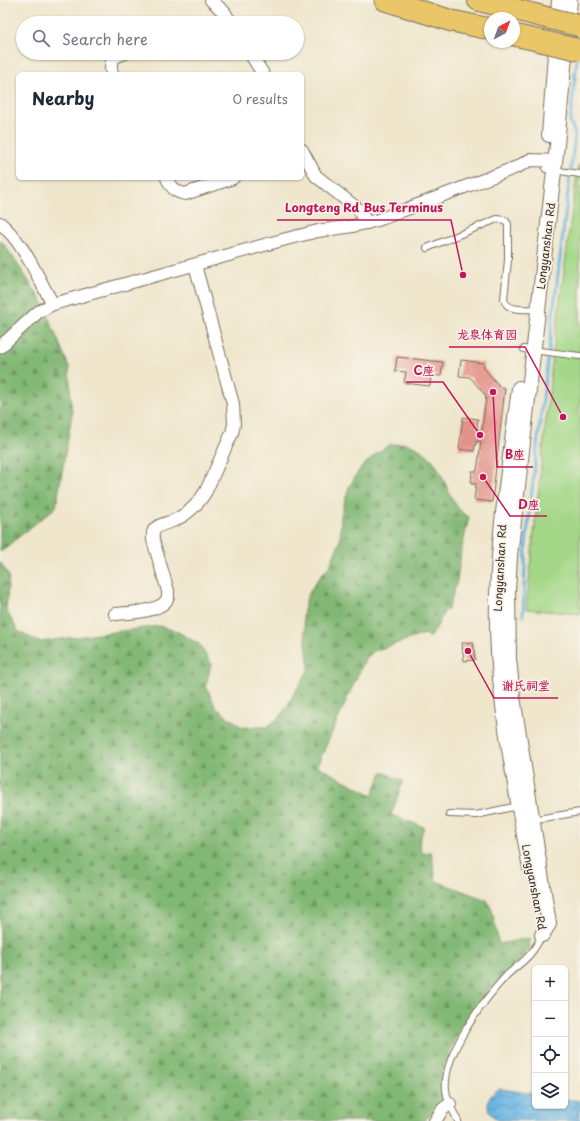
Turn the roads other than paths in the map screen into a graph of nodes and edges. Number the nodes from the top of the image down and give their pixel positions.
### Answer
1 (211, 0) edge
2 (385, 0) edge
3 (478, 0) edge
4 (559, 0) edge
5 (570, 0) edge
6 (226, 16) edge
7 (580, 26) edge
8 (484, 28) edge
9 (520, 36) edge
10 (580, 50) edge
11 (112, 60) edge
12 (254, 60) edge
13 (112, 72) edge
14 (262, 72) edge
15 (304, 155) edge
16 (554, 167) junction
17 (578, 174) edge
18 (168, 180) edge
19 (227, 180) edge
20 (0, 223) edge
21 (367, 223) junction
22 (427, 248) dead end
23 (195, 265) junction
24 (52, 304) junction
25 (533, 309) junction
26 (0, 347) edge
27 (534, 350) junction
28 (580, 356) edge
29 (116, 614) dead end
30 (524, 805) junction
31 (580, 812) edge
32 (449, 814) dead end
33 (527, 820) junction
34 (542, 935) joint
35 (450, 1104) junction
36 (436, 1121) edge
37 (458, 1121) edge

1 - 6 street
2 - 8 highway
3 - 7 highway, bridge
4 - 16 street, Longyanshan Rd
5 - 16 street, Longyanshan Rd
9 - 10 highway, bridge
11 - 13 street
12 - 14 street
15 - 21 street
16 - 17 lane
16 - 21 street
16 - 25 street, Longyanshan Rd
18 - 19 street
20 - 24 street
21 - 23 street
22 - 25 lane
23 - 24 street
23 - 29 street
24 - 26 street
25 - 27 street, Longyanshan Rd
27 - 28 lane
27 - 30 street, Longyanshan Rd
30 - 32 lane
30 - 33 street, Longyanshan Rd
31 - 33 lane
33 - 34 street, Longyanshan Rd
34 - 35 lane
35 - 36 street
35 - 37 lane

